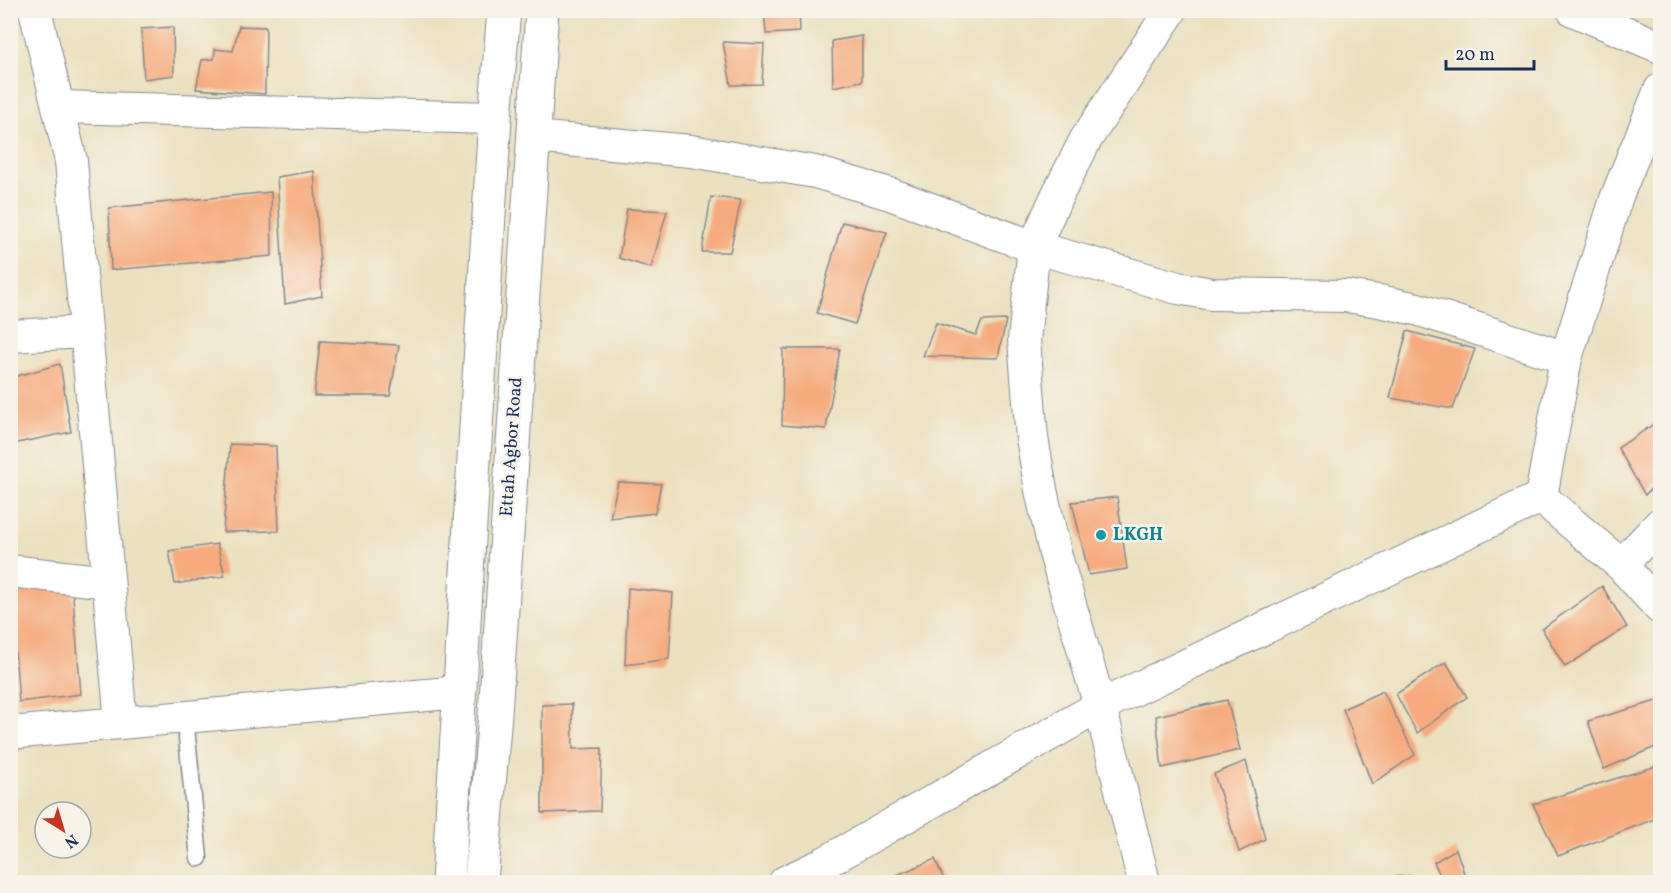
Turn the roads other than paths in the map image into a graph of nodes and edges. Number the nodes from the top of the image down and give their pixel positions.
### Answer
1 (35, 10) edge
2 (504, 10) edge
3 (542, 10) edge
4 (1171, 10) edge
5 (1574, 10) edge
6 (1660, 47) edge
7 (1660, 90) edge
8 (59, 106) junction
9 (495, 118) junction
10 (533, 136) junction
11 (1034, 247) junction
12 (86, 332) junction
13 (10, 336) edge
14 (1566, 358) junction
15 (1541, 497) junction
16 (1660, 524) edge
17 (1621, 565) junction
18 (10, 571) edge
19 (108, 582) junction
20 (1660, 608) edge
21 (460, 692) junction
22 (1100, 706) junction
23 (185, 717) junction
24 (121, 723) junction
25 (10, 734) edge
26 (199, 858) dead end
27 (448, 882) edge
28 (481, 882) edge
29 (785, 882) edge
30 (1144, 882) edge

1 - 8 street
2 - 9 main road, Ettah Agbor Road
3 - 10 main road, Ettah Agbor Road
4 - 11 street
5 - 6 street
7 - 14 street
8 - 9 street
8 - 12 street
9 - 21 main road, Ettah Agbor Road
10 - 11 street
10 - 28 main road, Ettah Agbor Road
11 - 14 street
11 - 22 street
12 - 13 street
12 - 19 street
14 - 15 street
15 - 17 street
15 - 22 street
16 - 17 street
17 - 20 street
18 - 19 street
19 - 24 street
21 - 23 street
21 - 27 main road, Ettah Agbor Road
22 - 29 street
22 - 30 street
23 - 24 street
23 - 26 lane
24 - 25 street

